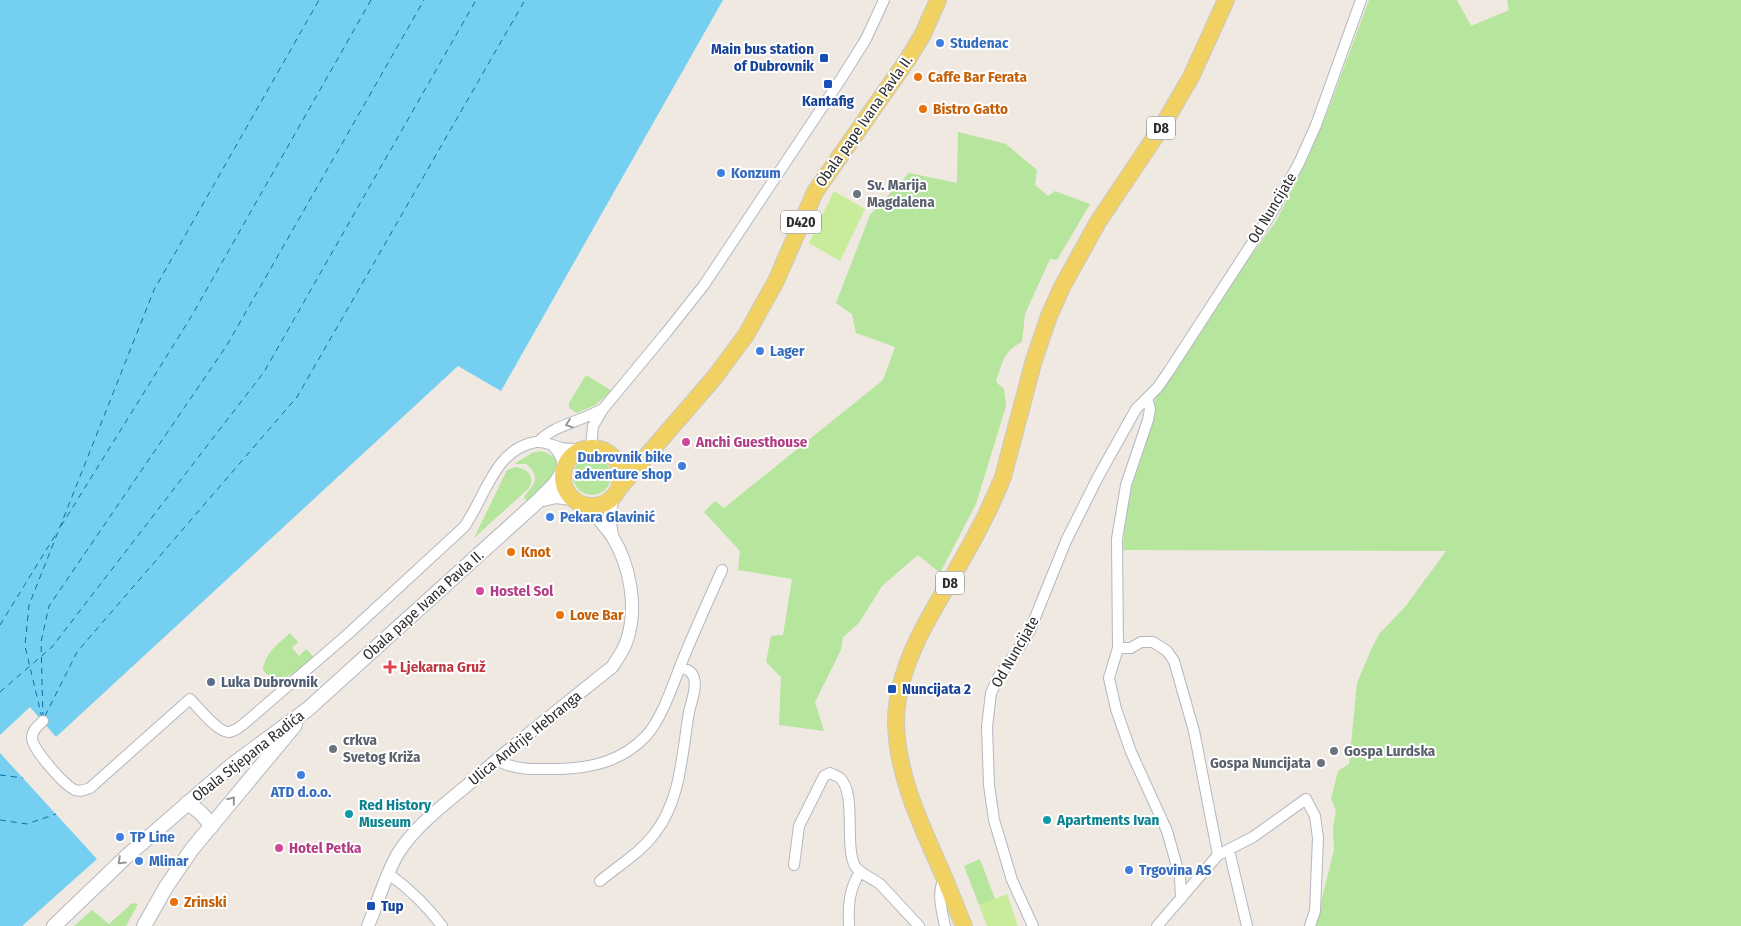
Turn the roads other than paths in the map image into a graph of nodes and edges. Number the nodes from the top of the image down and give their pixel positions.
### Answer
1 (884, 0) edge
2 (938, 0) edge
3 (1226, 0) edge
4 (1361, 0) edge
5 (1147, 398) junction
6 (603, 409) junction
7 (660, 441) junction
8 (538, 442) junction
9 (552, 445) junction
10 (586, 448) junction
11 (613, 455) junction
12 (563, 470) junction
13 (617, 491) junction
14 (538, 501) junction
15 (577, 501) junction
16 (613, 537) junction
17 (722, 570) dead end
18 (1118, 648) junction
19 (680, 667) junction
20 (308, 709) junction
21 (43, 721) dead end
22 (496, 760) junction
23 (188, 803) junction
24 (210, 827) junction
25 (1229, 850) junction
26 (1218, 855) junction
27 (794, 865) dead end
28 (860, 872) junction
29 (389, 874) junction
30 (944, 877) junction
31 (600, 881) dead end
32 (1181, 899) junction
33 (54, 926) edge
34 (144, 926) edge
35 (368, 926) edge
36 (442, 926) edge
37 (849, 926) edge
38 (919, 926) edge
39 (945, 926) edge
40 (964, 926) edge
41 (1033, 926) edge
42 (1156, 926) edge
43 (1247, 926) edge
44 (1310, 926) edge

1 - 6 street
2 - 7 main road, Obala pape Ivana Pavla II. / D420
3 - 30 main road, D8
4 - 5 street, Od Nuncijate
5 - 18 street
5 - 41 street, Od Nuncijate
6 -> 8 street
6 - 10 street
7 - 11 main road, Obala pape Ivana Pavla II. / D420
7 - 13 main road, Obala pape Ivana Pavla II. / D420
8 - 9 street
8 - 21 street
9 - 10 street
9 - 12 street
10 - 11 main road, D420
10 - 12 main road
11 - 13 main road
12 - 14 main road, Obala pape Ivana Pavla II.
12 - 15 main road
13 - 15 main road, D420
13 - 16 street, Ulica Andrije Hebranga
14 - 15 main road
14 - 20 main road, Obala pape Ivana Pavla II.
15 - 16 street, Ulica Andrije Hebranga
16 - 22 street, Ulica Andrije Hebranga
17 - 19 street
18 - 26 street
18 - 32 street
19 - 22 street
19 - 31 street
20 - 23 main road, Obala Stjepana Radića
24 -> 20 main road, Obala Stjepana Radića
22 - 29 street, Ulica Andrije Hebranga
23 - 24 main road
23 -> 33 main road, Obala Stjepana Radića
24 - 34 main road, Obala Stjepana Radića
25 - 26 street
25 - 43 street
25 - 44 street
26 - 32 street
27 - 28 street
28 - 37 street
28 - 38 street
29 - 35 street, Ulica Andrije Hebranga
29 - 36 street
30 - 39 street
30 - 40 main road, D8
32 - 42 street

